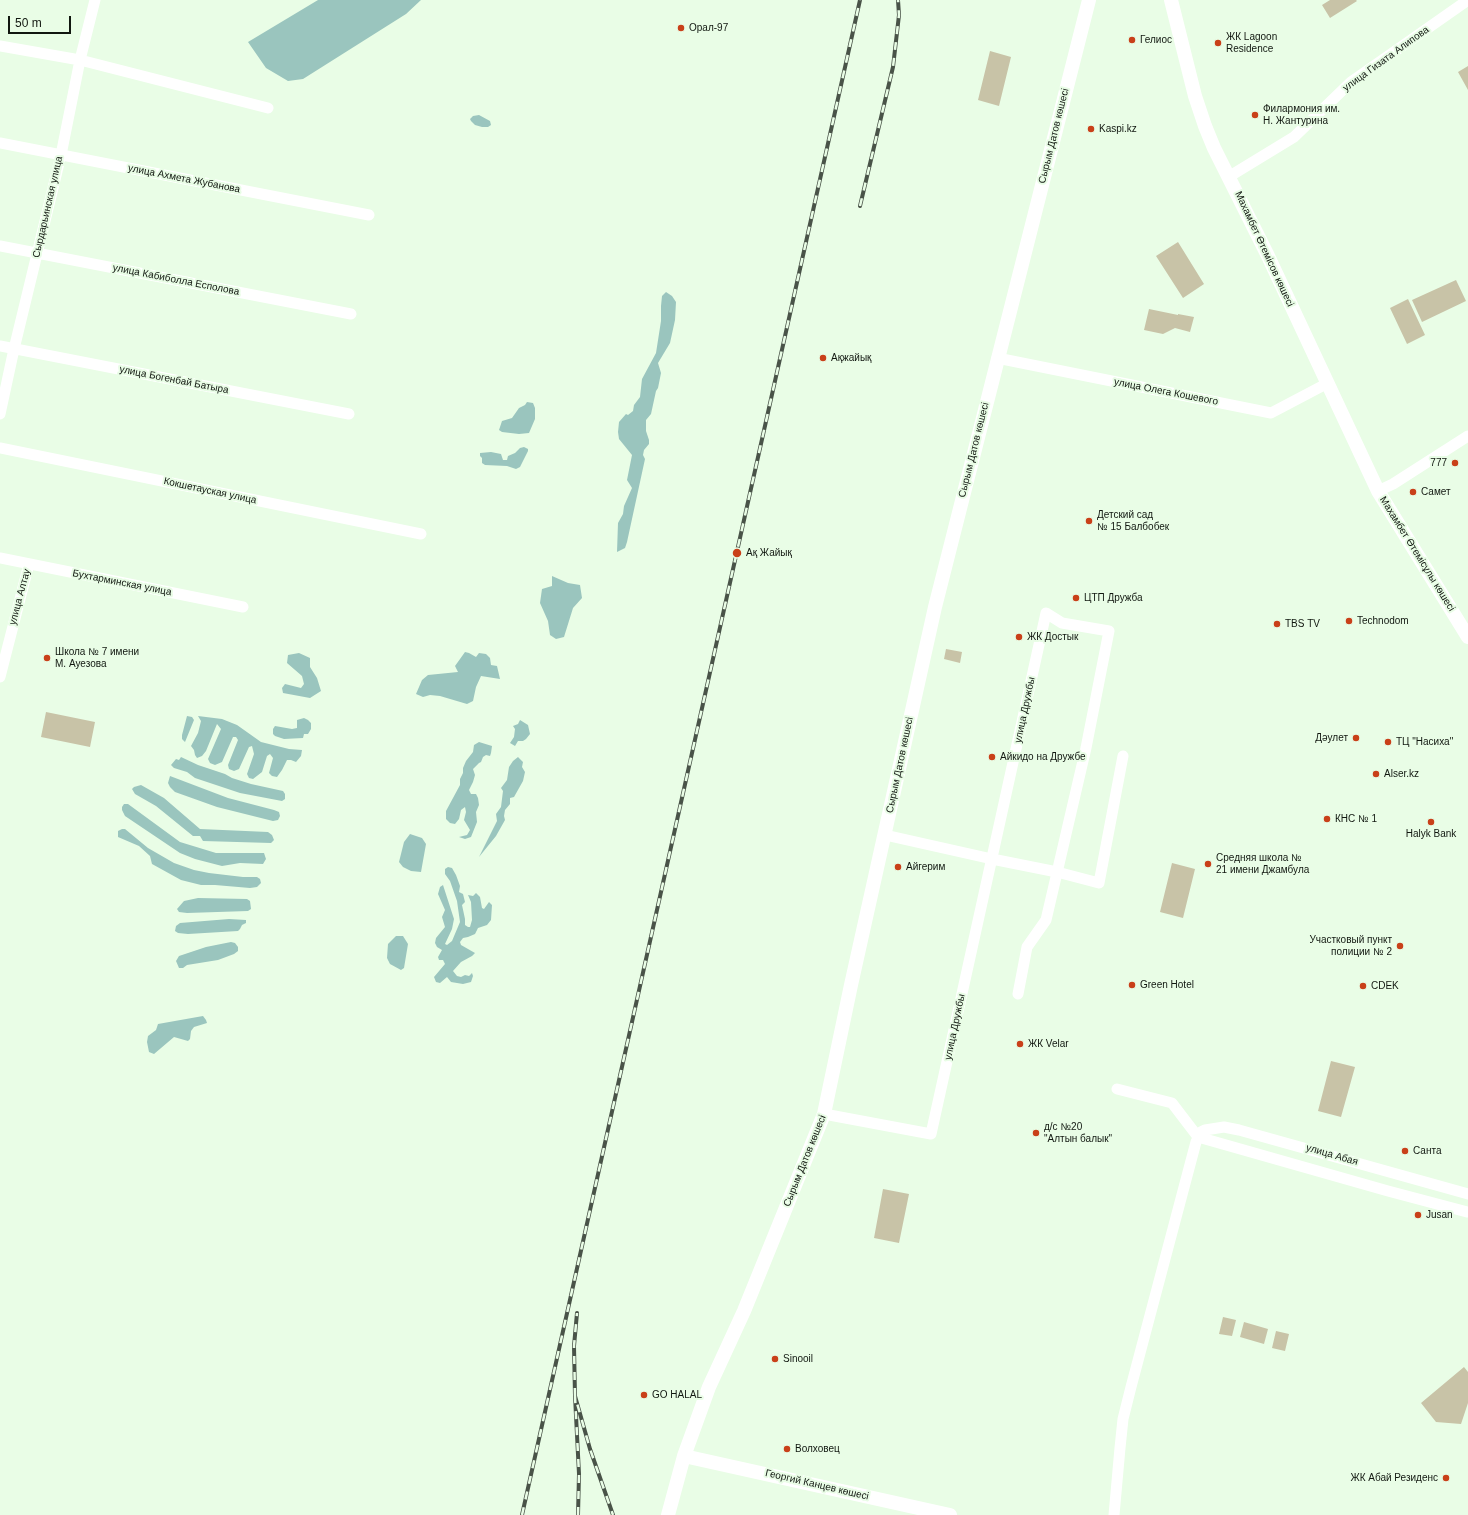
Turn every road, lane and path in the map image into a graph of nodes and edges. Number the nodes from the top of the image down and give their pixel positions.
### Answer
1 (95, 0) edge
2 (1089, 0) edge
3 (1171, 0) edge
4 (1468, 0) edge
5 (0, 46) edge
6 (80, 60) junction
7 (268, 108) dead end
8 (0, 143) edge
9 (61, 155) junction
10 (1230, 176) junction
11 (369, 215) dead end
12 (0, 246) edge
13 (38, 253) junction
14 (351, 314) dead end
15 (0, 346) edge
16 (14, 349) junction
17 (998, 358) junction
18 (1328, 383) junction
19 (0, 414) edge
20 (349, 414) dead end
21 (1468, 436) edge
22 (0, 448) edge
23 (1378, 491) junction
24 (421, 534) dead end
25 (0, 558) edge
26 (29, 564) junction
27 (243, 607) dead end
28 (1468, 637) edge
29 (3, 647) edge
30 (0, 677) edge
31 (1123, 756) dead end
32 (885, 835) junction
33 (992, 859) junction
34 (1057, 872) junction
35 (1018, 994) dead end
36 (1117, 1089) dead end
37 (824, 1114) junction
38 (1198, 1137) junction
39 (1468, 1194) edge
40 (1467, 1212) dead end
41 (684, 1456) junction
42 (668, 1515) edge
43 (950, 1515) edge
44 (1114, 1515) edge

1 - 6 street, Сырдарьинская улица
2 - 17 main road, Сырым Датов көшесі
3 - 10 main road, Махамбет Өтемісов көшесі
4 - 10 street, улица Гизата Алипова
5 - 6 street
6 - 7 street
6 - 9 street, Сырдарьинская улица
8 - 9 street, улица Ахмета Жубанова
9 - 11 street, улица Ахмета Жубанова
9 - 13 street, Сырдарьинская улица
10 - 18 main road, Махамбет Өтемісов көшесі
12 - 13 street, улица Кабиболла Есполова
13 - 14 street, улица Кабиболла Есполова
13 - 16 street, Сырдарьинская улица
15 - 16 street, улица Богенбай Батыра
16 - 19 street, Сырдарьинская улица
16 - 20 street, улица Богенбай Батыра
17 - 18 street, улица Олега Кошевого
17 - 32 main road, Сырым Датов көшесі
18 - 23 main road, Махамбет Өтемісов көшесі
21 - 23 street
22 - 24 street, Кокшетауская улица
23 - 28 main road, Махамбет Өтемісұлы көшесі
25 - 26 street, Бухтарминская улица
26 - 27 street, Бухтарминская улица
26 - 29 street, улица Алтау
29 - 30 street, улица Алтау
31 - 34 street
32 - 33 street
32 - 37 main road, Сырым Датов көшесі
33 - 34 street
33 - 34 street, улица Дружбы
33 - 37 street, улица Дружбы
34 - 35 street, улица Дружбы
36 - 38 street
37 - 41 main road, Сырым Датов көшесі
38 - 39 street, улица Абая
38 - 40 street, улица Абая
38 - 44 street
41 - 42 main road, Сырым Датов көшесі
41 - 43 main road, Георгий Канцев көшесі

